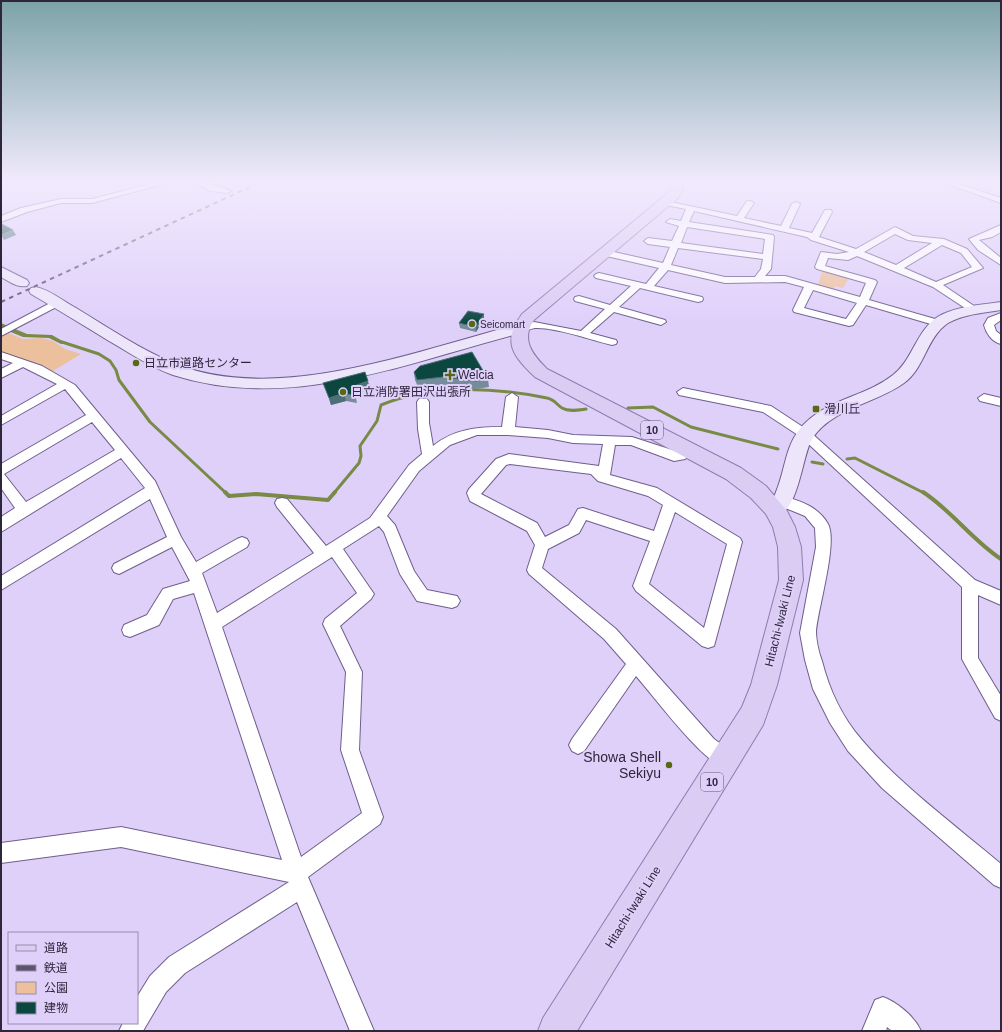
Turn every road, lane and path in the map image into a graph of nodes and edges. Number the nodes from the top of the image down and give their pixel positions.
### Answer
1 (634, 228) edge
2 (682, 228) edge
3 (712, 228) edge
4 (780, 228) edge
5 (819, 228) edge
6 (1001, 228) edge
7 (784, 229) joint
8 (814, 238) junction
9 (648, 241) dead end
10 (941, 241) junction
11 (675, 245) junction
12 (857, 252) junction
13 (605, 253) junction
14 (768, 257) junction
15 (1001, 262) edge
16 (666, 266) junction
17 (896, 269) junction
18 (1, 271) edge
19 (599, 276) dead end
20 (758, 280) junction
21 (22, 283) dead end
22 (638, 285) junction
23 (936, 285) junction
24 (810, 286) junction
25 (648, 287) junction
26 (36, 291) dead end
27 (579, 299) dead end
28 (698, 299) dead end
29 (862, 302) junction
30 (56, 303) junction
31 (1001, 306) edge
32 (611, 309) junction
33 (975, 310) junction
34 (1001, 316) edge
35 (662, 322) dead end
36 (938, 323) junction
37 (520, 329) junction
38 (5, 330) edge
39 (583, 334) junction
40 (1001, 341) edge
41 (612, 342) dead end
42 (1, 355) edge
43 (23, 362) junction
44 (1, 374) edge
45 (66, 384) junction
46 (682, 392) dead end
47 (512, 397) dead end
48 (984, 398) dead end
49 (423, 402) dead end
50 (1001, 402) edge
51 (93, 416) junction
52 (1, 421) edge
53 (508, 431) junction
54 (805, 434) junction
55 (610, 440) junction
56 (687, 448) junction
57 (122, 452) junction
58 (429, 456) junction
59 (1, 470) edge
60 (1, 478) edge
61 (603, 478) junction
62 (153, 490) junction
63 (282, 503) dead end
64 (671, 503) junction
65 (779, 505) junction
66 (24, 510) junction
67 (379, 517) junction
68 (1, 526) edge
69 (658, 538) junction
70 (175, 539) junction
71 (242, 543) dead end
72 (542, 545) junction
73 (330, 552) junction
74 (119, 568) dead end
75 (196, 578) junction
76 (1, 584) edge
77 (970, 585) junction
78 (1001, 598) edge
79 (452, 601) dead end
80 (212, 625) junction
81 (130, 630) dead end
82 (636, 663) junction
83 (1001, 712) edge
84 (578, 745) dead end
85 (726, 760) junction
86 (1, 853) edge
87 (1001, 878) edge
88 (298, 880) junction
89 (138, 1017) edge
90 (362, 1031) edge
91 (556, 1031) edge
92 (874, 1031) edge
93 (909, 1031) edge

1 - 13 main road
2 - 11 street
3 - 14 street
4 - 7 street
5 - 8 street
6 - 15 street
7 - 8 street
8 - 12 street
9 - 11 street
10 - 12 street
10 - 17 street
10 - 23 street
11 - 14 street
11 - 16 street
12 - 17 street
12 - 29 street
13 - 16 street
13 - 37 main road
14 - 20 street
16 - 20 street
16 - 25 street
17 - 23 street
18 - 21 street
19 - 22 street
20 - 24 street
22 - 25 street
22 - 32 street
23 - 33 street
24 - 29 street
24 - 29 street
25 - 28 street
26 - 30 street
27 - 32 street
29 - 36 street
30 - 37 street
30 - 38 street
31 - 33 street
32 - 35 street
32 - 39 street
33 - 36 street
34 - 40 street
36 - 54 street
37 - 39 street
37 - 56 main road, Hitachi-Iwaki Line / 10
39 - 41 street
42 - 43 street
43 - 44 street
43 - 45 street
45 - 51 street
45 - 52 street
46 - 54 street
47 - 53 street
48 - 50 street
49 - 58 street
51 - 57 street
51 - 59 street
53 - 55 street
53 - 58 street
54 - 65 street
54 - 77 street
55 - 56 street
55 - 61 street
56 - 65 main road, Hitachi-Iwaki Line / 10
57 - 62 street
57 - 66 street
58 - 67 street
60 - 66 street
61 - 64 street
61 - 72 street
62 - 70 street
62 - 76 street
63 - 73 street
64 - 69 street
64 - 69 street
65 - 85 main road, Hitachi-Iwaki Line / 10
65 - 87 street
66 - 68 street
67 - 73 street
67 - 79 street
69 - 72 street
70 - 74 street
70 - 75 street
71 - 75 street
72 - 82 street
73 - 80 street
73 - 88 street
75 - 80 street
75 - 81 street
77 - 78 street
77 - 83 street
80 - 88 street
82 - 84 street
82 - 85 street
85 - 91 main road, Hitachi-Iwaki Line / 10
86 - 88 street
88 - 89 street
88 - 90 street
92 - 93 street

